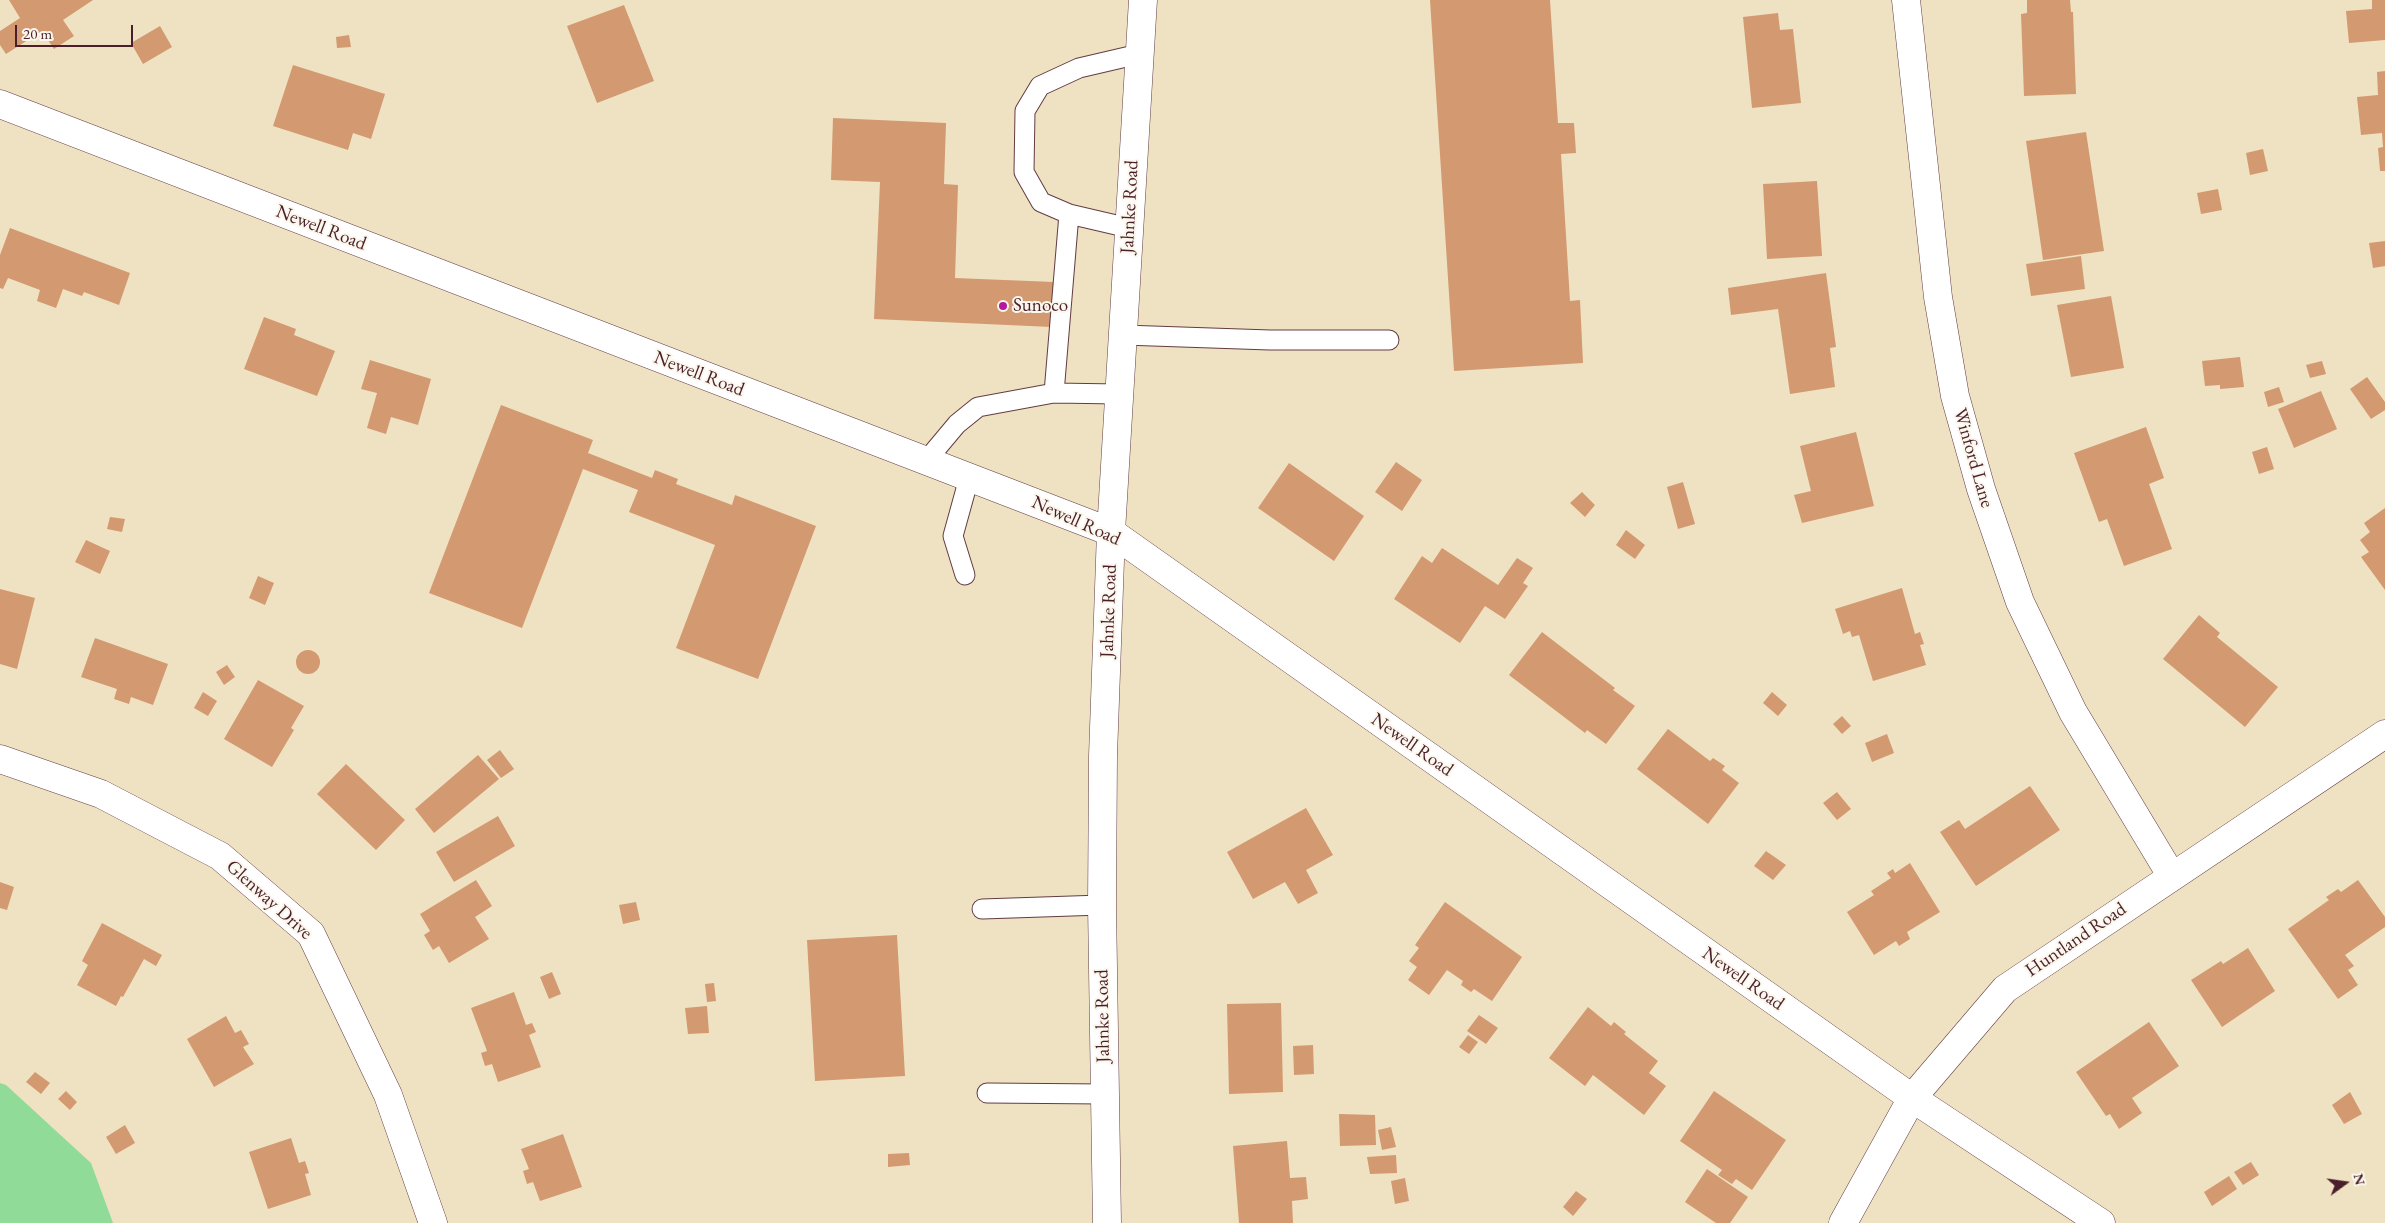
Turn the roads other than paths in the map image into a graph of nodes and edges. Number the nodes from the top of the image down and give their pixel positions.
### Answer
1 (1143, 0) edge
2 (1906, 0) edge
3 (1139, 54) junction
4 (0, 104) edge
5 (1069, 214) junction
6 (1129, 228) junction
7 (1123, 335) junction
8 (1389, 340) dead end
9 (1054, 393) junction
10 (1119, 394) junction
11 (926, 461) junction
12 (970, 478) junction
13 (1111, 532) junction
14 (965, 575) dead end
15 (2385, 734) edge
16 (0, 759) edge
17 (2171, 876) junction
18 (1102, 905) junction
19 (982, 909) dead end
20 (986, 1093) dead end
21 (1104, 1094) junction
22 (1912, 1098) junction
23 (433, 1223) edge
24 (1107, 1223) edge
25 (1843, 1223) edge
26 (2102, 1223) edge

1 - 3 street, Jahnke Road
2 - 17 street, Winford Lane
3 - 5 lane
3 - 6 street, Jahnke Road
4 - 11 street, Newell Road
5 - 6 lane
5 - 9 lane
6 - 7 street, Jahnke Road
7 - 8 lane
7 - 10 street, Jahnke Road
9 - 10 lane
9 - 11 lane
10 - 13 street, Jahnke Road
11 - 12 street, Newell Road
12 - 13 street, Newell Road
12 - 14 lane
13 - 18 street, Jahnke Road
13 - 22 street, Newell Road
15 - 17 street, Huntland Road
16 - 23 street, Glenway Drive
17 - 22 street, Huntland Road
18 - 19 lane
18 - 21 street, Jahnke Road
20 - 21 lane
21 - 24 street, Jahnke Road
22 - 25 street, Huntland Road
22 - 26 street, Newell Road

